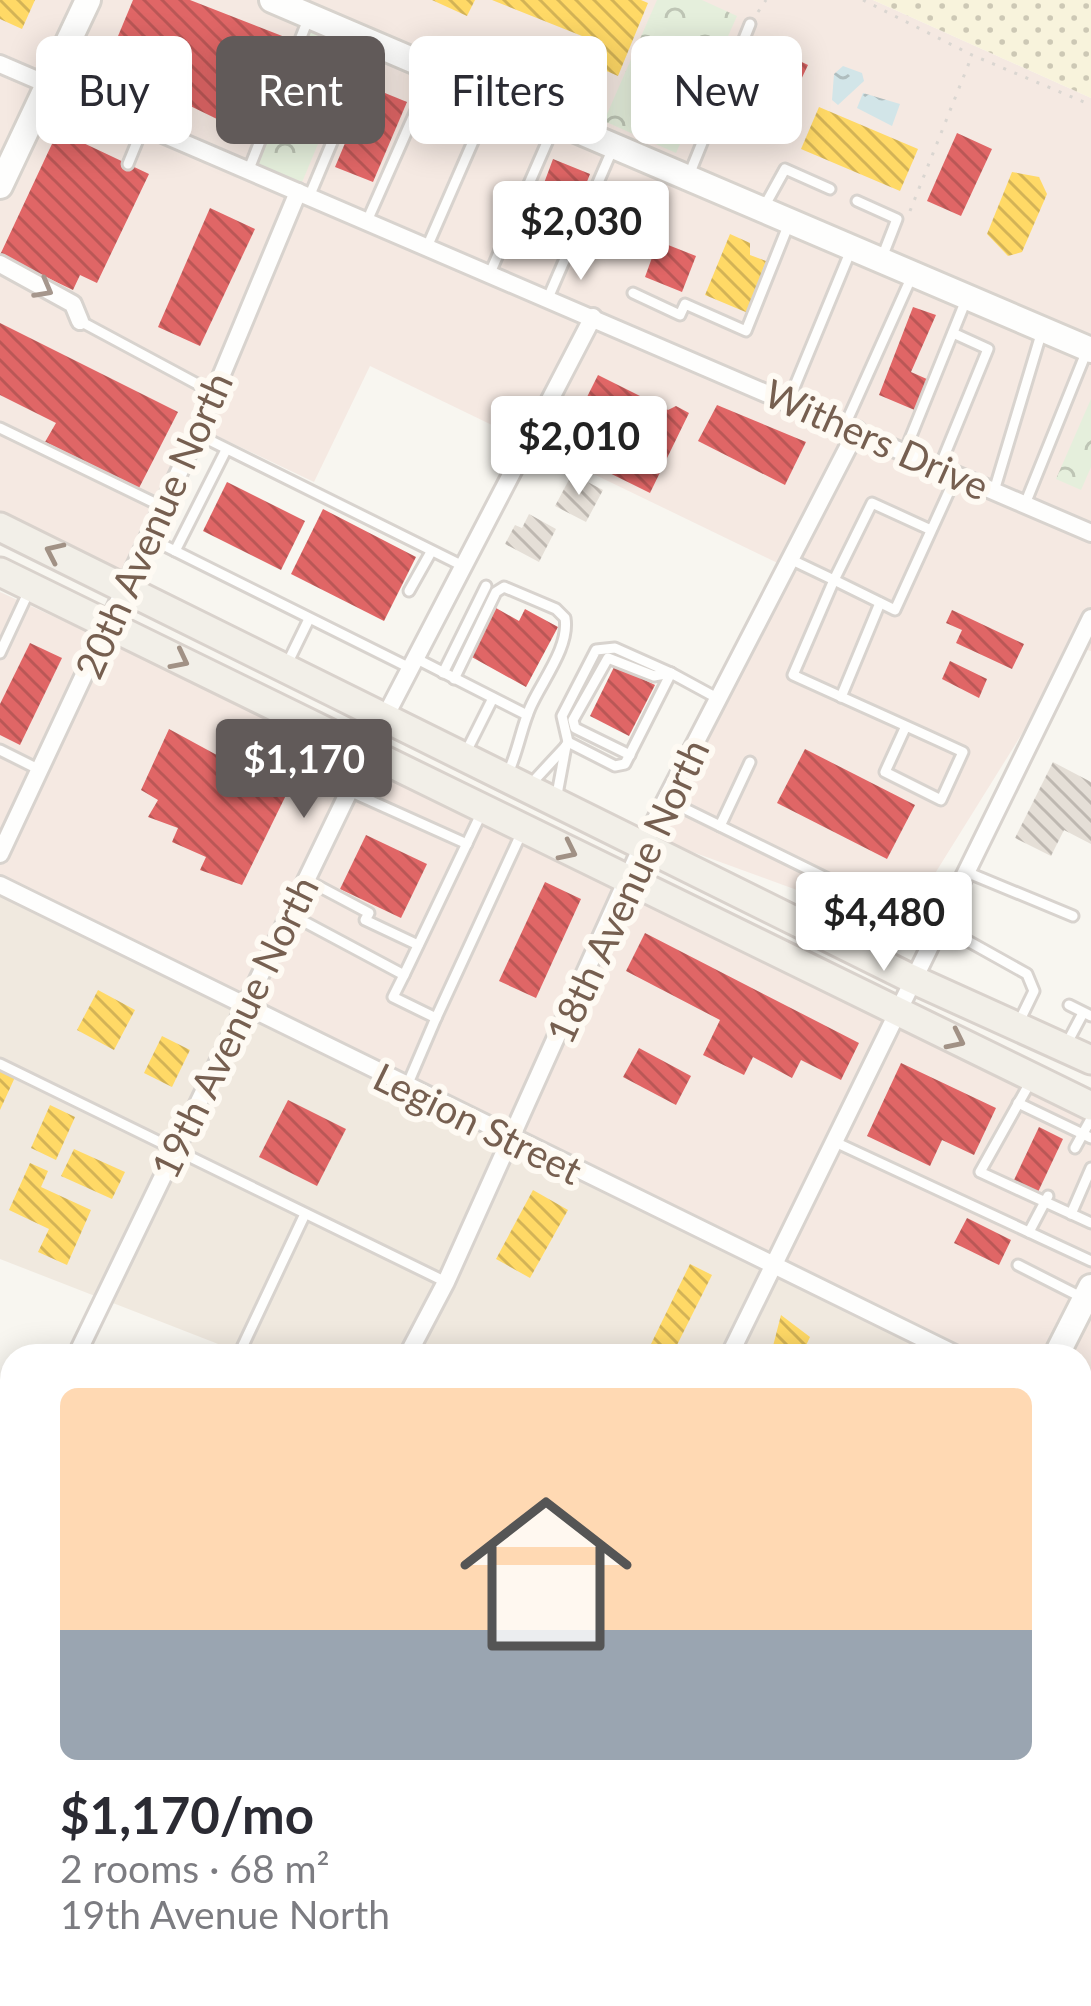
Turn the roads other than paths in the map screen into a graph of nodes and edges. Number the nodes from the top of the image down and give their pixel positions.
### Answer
1 (88, 0) edge
2 (272, 0) edge
3 (309, 16) junction
4 (750, 24) dead end
5 (72, 36) edge
6 (356, 36) edge
7 (0, 64) edge
8 (36, 80) edge
9 (36, 112) edge
10 (409, 126) edge
11 (607, 143) edge
12 (136, 144) edge
13 (189, 144) edge
14 (327, 144) edge
15 (472, 144) edge
16 (546, 144) edge
17 (614, 146) junction
18 (128, 164) dead end
19 (249, 169) junction
20 (688, 178) junction
21 (2, 180) edge
22 (830, 189) dead end
23 (304, 194) junction
24 (857, 201) dead end
25 (763, 210) junction
26 (367, 221) junction
27 (790, 221) junction
28 (427, 247) junction
29 (852, 248) junction
30 (881, 260) junction
31 (0, 264) edge
32 (490, 273) junction
33 (913, 274) junction
34 (633, 293) dead end
35 (968, 297) junction
36 (548, 298) junction
37 (593, 317) junction
38 (80, 321) joint
39 (1042, 331) junction
40 (953, 333) junction
41 (1090, 350) edge
42 (214, 394) junction
43 (789, 400) junction
44 (851, 427) junction
45 (0, 428) edge
46 (196, 434) junction
47 (226, 450) junction
48 (905, 451) junction
49 (949, 470) junction
50 (994, 491) junction
51 (1025, 504) junction
52 (163, 508) junction
53 (0, 527) edge
54 (1089, 527) edge
55 (931, 530) junction
56 (149, 538) junction
57 (175, 551) junction
58 (430, 552) junction
59 (792, 560) junction
60 (461, 569) junction
61 (0, 572) edge
62 (834, 580) junction
63 (127, 586) junction
64 (491, 589) junction
65 (409, 591) dead end
66 (26, 597) junction
67 (880, 603) junction
68 (1091, 618) edge
69 (309, 619) junction
70 (109, 628) junction
71 (1084, 650) edge
72 (0, 653) edge
73 (412, 663) junction
74 (286, 666) junction
75 (443, 673) junction
76 (671, 673) junction
77 (454, 679) junction
78 (841, 697) junction
79 (493, 698) junction
80 (719, 700) junction
81 (386, 715) junction
82 (526, 715) junction
83 (906, 726) junction
84 (567, 744) junction
85 (0, 750) edge
86 (465, 754) junction
87 (367, 755) junction
88 (630, 755) junction
89 (750, 762) dead end
90 (40, 771) junction
91 (518, 781) junction
92 (349, 790) junction
93 (556, 800) junction
94 (667, 800) junction
95 (483, 810) junction
96 (720, 826) junction
97 (524, 829) junction
98 (466, 844) junction
99 (644, 844) junction
100 (0, 854) edge
101 (964, 872) junction
102 (305, 879) junction
103 (630, 880) junction
104 (0, 885) edge
105 (288, 913) junction
106 (1073, 916) dead end
107 (936, 928) junction
108 (418, 945) junction
109 (404, 975) junction
110 (910, 978) junction
111 (1069, 1005) dead end
112 (242, 1007) junction
113 (896, 1011) junction
114 (1087, 1014) edge
115 (436, 1018) junction
116 (1017, 1027) junction
117 (1064, 1048) junction
118 (1091, 1060) edge
119 (0, 1064) edge
120 (1033, 1078) junction
121 (406, 1088) junction
122 (1018, 1103) junction
123 (1091, 1106) edge
124 (1033, 1110) junction
125 (1091, 1119) edge
126 (1026, 1124) dead end
127 (1087, 1136) edge
128 (510, 1140) junction
129 (834, 1141) junction
130 (1075, 1148) dead end
131 (174, 1150) junction
132 (1091, 1168) edge
133 (1046, 1199) junction
134 (305, 1214) junction
135 (1071, 1214) junction
136 (1091, 1222) edge
137 (1028, 1232) junction
138 (1091, 1261) edge
139 (1018, 1265) dead end
140 (773, 1268) junction
141 (446, 1282) junction
142 (1089, 1296) edge
143 (82, 1344) edge
144 (244, 1344) edge
145 (413, 1344) edge
146 (735, 1344) edge
147 (934, 1344) edge
148 (1063, 1344) edge

1 - 5 main road
2 - 3 main road
3 - 6 main road
3 - 19 lane
4 - 20 lane
7 - 8 street, Withers Drive
9 - 21 main road
10 - 26 lane
11 - 17 main road
12 - 18 lane
13 - 19 street, Withers Drive
14 - 23 lane
15 - 28 lane
16 - 32 lane
17 - 20 main road
17 - 36 lane
19 - 23 street, Withers Drive
20 - 25 main road
22 - 25 lane
23 - 26 street, Withers Drive
23 - 42 street, 20th Avenue North
24 - 30 lane
25 - 27 main road
26 - 28 street, Withers Drive
27 - 29 main road
27 - 34 lane
28 - 32 street, Withers Drive
29 - 30 main road
29 - 43 lane
30 - 33 main road
31 -> 38 street
32 - 36 street, Withers Drive
33 - 35 main road
33 - 44 lane
35 - 39 main road
35 - 40 lane
36 - 37 street, Withers Drive
37 - 43 street, Withers Drive
37 - 60 street, 19th Avenue North
38 - 42 lane
39 - 41 main road
39 - 50 lane
40 - 48 lane
40 - 49 lane
41 - 51 lane
42 - 46 street, 20th Avenue North
43 - 44 street, Withers Drive
44 - 48 street, Withers Drive
44 - 59 street, 18th Avenue North
45 - 52 lane
46 - 47 lane
46 - 52 street, 20th Avenue North
47 - 57 lane
47 - 58 lane
48 - 49 street, Withers Drive
49 - 50 street, Withers Drive
49 - 55 lane
50 - 51 street, Withers Drive
51 - 54 street, Withers Drive
52 - 56 street, 20th Avenue North
63 -> 53 main road
55 - 62 lane
55 - 67 lane
56 - 57 lane
56 - 63 street, 20th Avenue North
57 - 69 lane
58 - 60 lane
58 - 65 lane
59 - 62 lane
59 - 80 street, 18th Avenue North
60 - 64 lane
60 - 73 street, 19th Avenue North
61 - 66 main road
62 - 67 lane
62 - 78 lane
63 - 70 street, 20th Avenue North
63 - 74 main road
64 - 75 lane
64 - 77 lane
64 - 82 lane
66 - 70 main road
66 - 72 lane
67 - 78 lane
68 - 71 street
69 - 73 lane
69 - 74 lane
70 -> 87 main road
70 - 90 street, 20th Avenue North
71 - 101 street
73 - 75 lane
73 - 81 street, 19th Avenue North
74 - 81 main road
75 - 77 lane
76 - 80 lane
76 - 84 lane
76 - 88 lane
76 - 88 lane
77 - 79 lane
78 - 83 lane
79 - 82 lane
79 - 86 lane
80 - 94 street, 18th Avenue North
81 - 86 main road
81 - 87 street, 19th Avenue North
82 - 91 lane
83 - 83 lane
84 - 88 lane
84 - 91 lane
84 - 93 lane
85 - 90 lane
86 - 91 main road
87 - 92 street, 19th Avenue North
87 - 95 main road
89 - 96 lane
90 - 100 street, 20th Avenue North
91 - 93 main road
92 - 98 lane
92 - 102 street, 19th Avenue North
93 - 99 main road
94 - 96 lane
94 - 99 street, 18th Avenue North
95 - 97 main road
95 - 98 lane
96 - 107 lane
97 -> 103 main road
97 - 115 lane
98 - 108 lane
99 - 103 street, 18th Avenue North
99 - 110 main road
101 - 106 lane
101 - 107 street
102 - 105 street, 19th Avenue North
102 - 108 lane
103 - 113 main road
103 - 128 street, 18th Avenue North
104 - 112 street, Legion Street
105 - 109 lane
105 - 112 street, 19th Avenue North
107 - 110 street
107 - 116 lane
108 - 109 lane
109 - 115 lane
110 - 113 street
110 - 116 main road
111 - 114 lane
112 - 121 street, Legion Street
112 - 131 street, 19th Avenue North
113 -> 120 main road
113 - 129 street
114 - 117 lane
115 - 121 lane
116 - 117 main road
117 - 118 main road
119 - 131 lane
120 - 122 lane
120 - 123 main road
121 - 128 street, Legion Street
122 - 124 lane
122 - 133 lane
124 - 126 lane
124 - 127 lane
125 - 127 lane
127 - 130 lane
128 - 140 street, Legion Street
128 - 141 street, 18th Avenue North
129 - 137 lane
129 - 140 street
131 - 134 lane
131 - 143 street, 19th Avenue North
132 - 135 lane
133 - 135 lane
133 - 137 lane
134 - 141 lane
134 - 144 lane
135 - 136 lane
137 - 138 lane
139 - 142 lane
140 - 146 street
140 - 147 street, Legion Street
141 - 145 street, 18th Avenue North
142 - 148 main road

